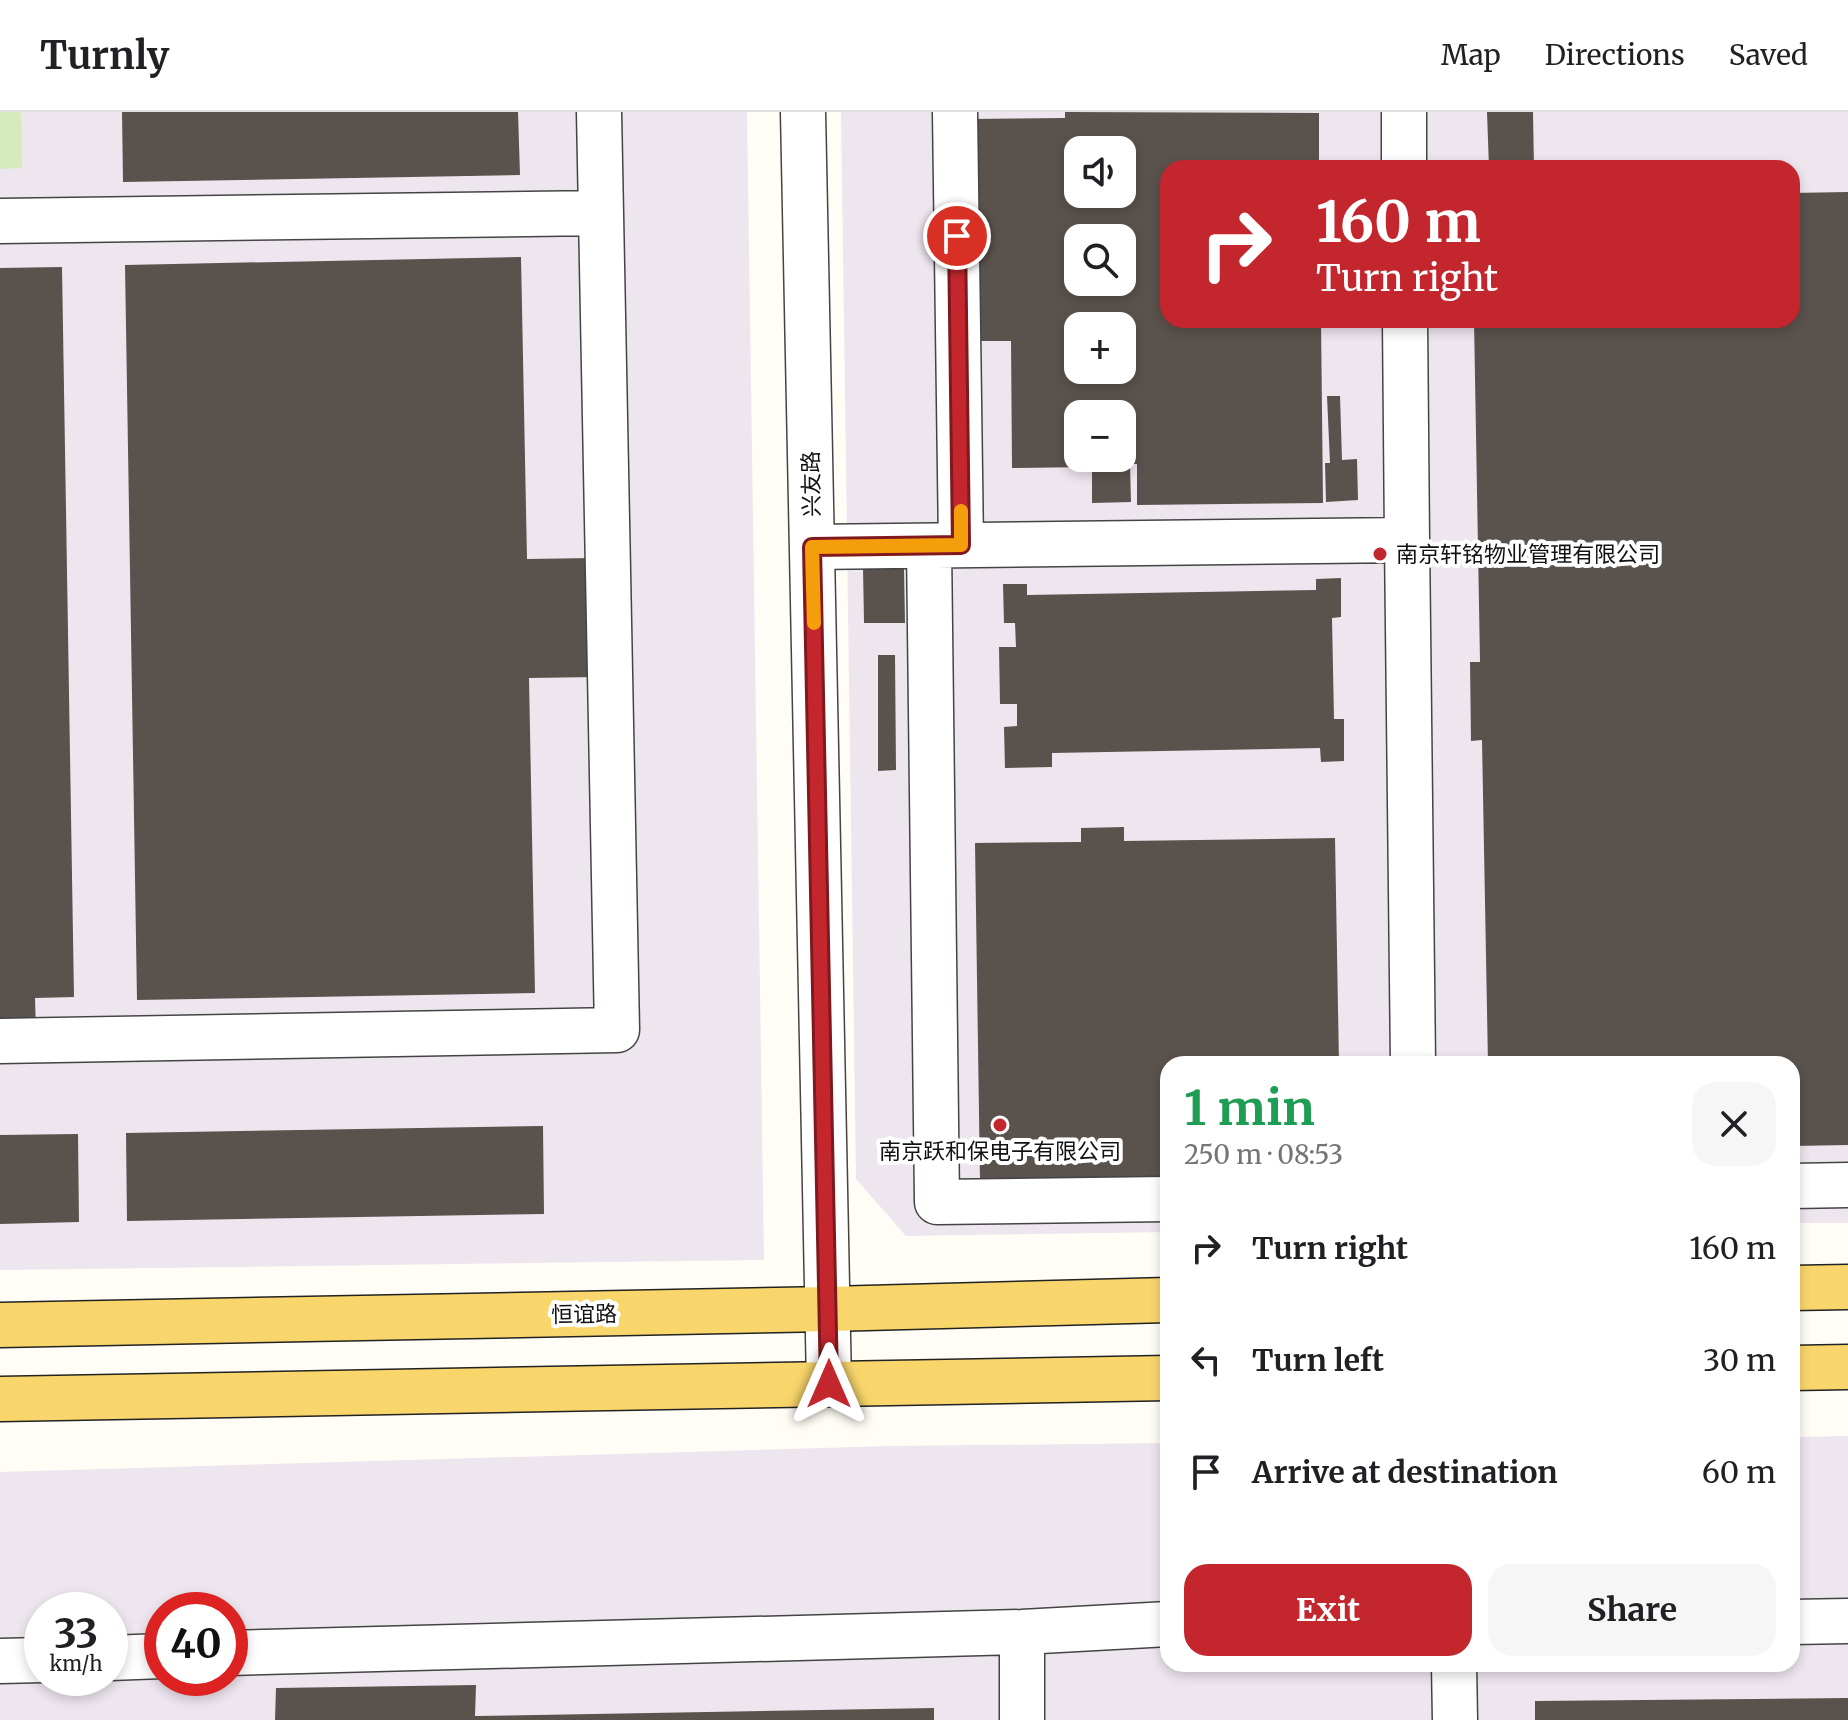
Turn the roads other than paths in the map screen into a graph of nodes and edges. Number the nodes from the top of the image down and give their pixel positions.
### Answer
1 (599, 112) edge
2 (803, 112) edge
3 (955, 112) edge
4 (1404, 112) edge
5 (1404, 160) edge
6 (601, 213) junction
7 (0, 221) edge
8 (1405, 328) edge
9 (1407, 540) junction
10 (945, 546) junction
11 (812, 547) junction
12 (0, 1041) edge
13 (1413, 1056) edge
14 (1848, 1185) edge
15 (1800, 1186) edge
16 (1160, 1199) edge
17 (1848, 1287) edge
18 (1800, 1288) edge
19 (1160, 1300) edge
20 (829, 1309) junction
21 (0, 1325) edge
22 (1848, 1367) edge
23 (1800, 1368) edge
24 (1160, 1378) edge
25 (829, 1384) junction
26 (0, 1399) edge
27 (1848, 1621) edge
28 (1800, 1622) edge
29 (1160, 1624) edge
30 (1022, 1632) junction
31 (248, 1653) edge
32 (24, 1660) edge
33 (0, 1661) edge
34 (1454, 1672) edge
35 (1022, 1720) edge
36 (1455, 1720) edge

1 - 6 street
2 - 11 street, 兴友路
3 - 10 street
4 - 5 street
6 - 7 street
6 - 12 street
8 - 9 street
9 - 10 street
9 - 13 street
10 - 11 street
10 - 16 street
11 - 20 street, 兴友路
14 - 15 street
17 - 18 main road
19 - 20 main road, 恒谊路
20 - 21 main road, 恒谊路
20 - 25 street, 兴友路
22 - 23 main road
24 - 25 main road
25 - 26 main road
27 - 28 street
29 - 30 street
30 - 31 street
30 - 35 street
32 - 33 street
34 - 36 street

